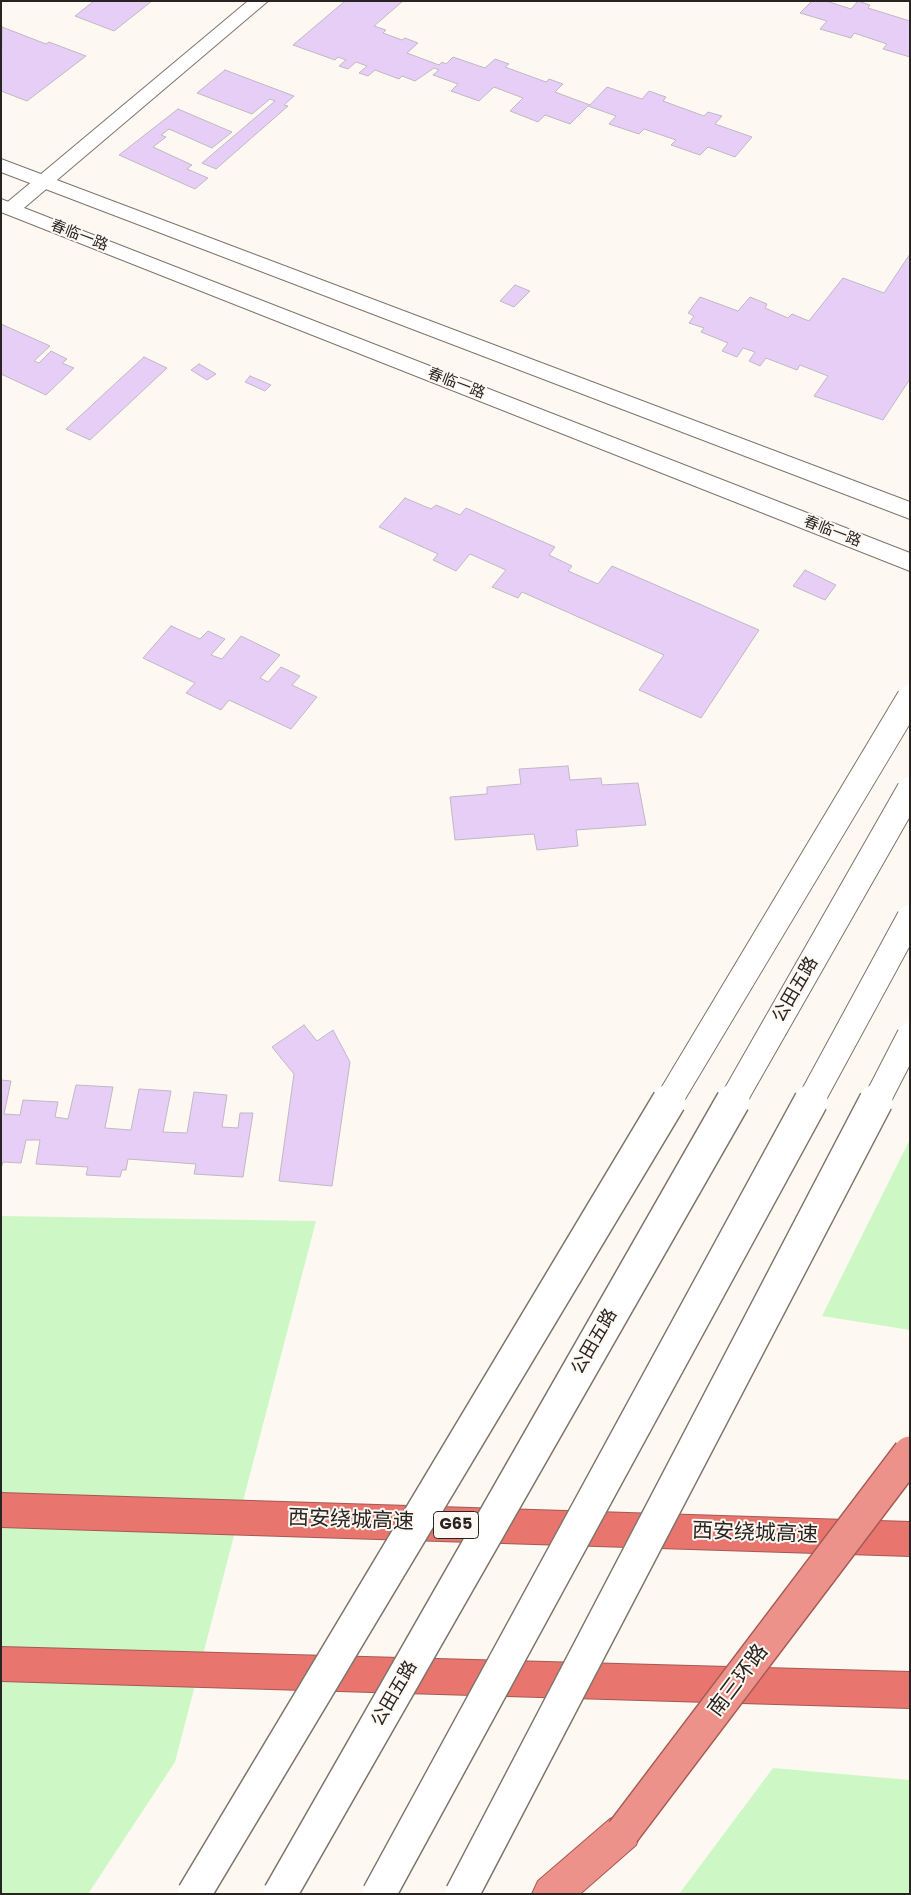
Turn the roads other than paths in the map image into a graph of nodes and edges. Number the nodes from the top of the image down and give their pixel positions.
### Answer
1 (259, 1) edge
2 (1, 164) edge
3 (45, 181) junction
4 (6, 207) edge
5 (910, 512) edge
6 (910, 562) edge
7 (910, 698) edge
8 (910, 790) edge
9 (910, 918) edge
10 (910, 1036) edge
11 (910, 1453) edge
12 (1, 1510) edge
13 (910, 1539) edge
14 (1, 1664) edge
15 (910, 1690) edge
16 (194, 1894) edge
17 (280, 1894) edge
18 (379, 1894) edge
19 (462, 1894) edge
20 (551, 1894) edge

1 - 3 main road
2 - 3 main road
3 - 4 main road
3 - 5 main road
4 - 6 main road, 春临一路
7 - 16 main road, bridge
8 - 17 main road, 公田五路, bridge
9 - 18 main road, bridge
10 - 19 main road, bridge
11 - 20 highway, 南三环路, bridge
12 - 13 highway, 西安绕城高速 / G65
14 - 15 highway

